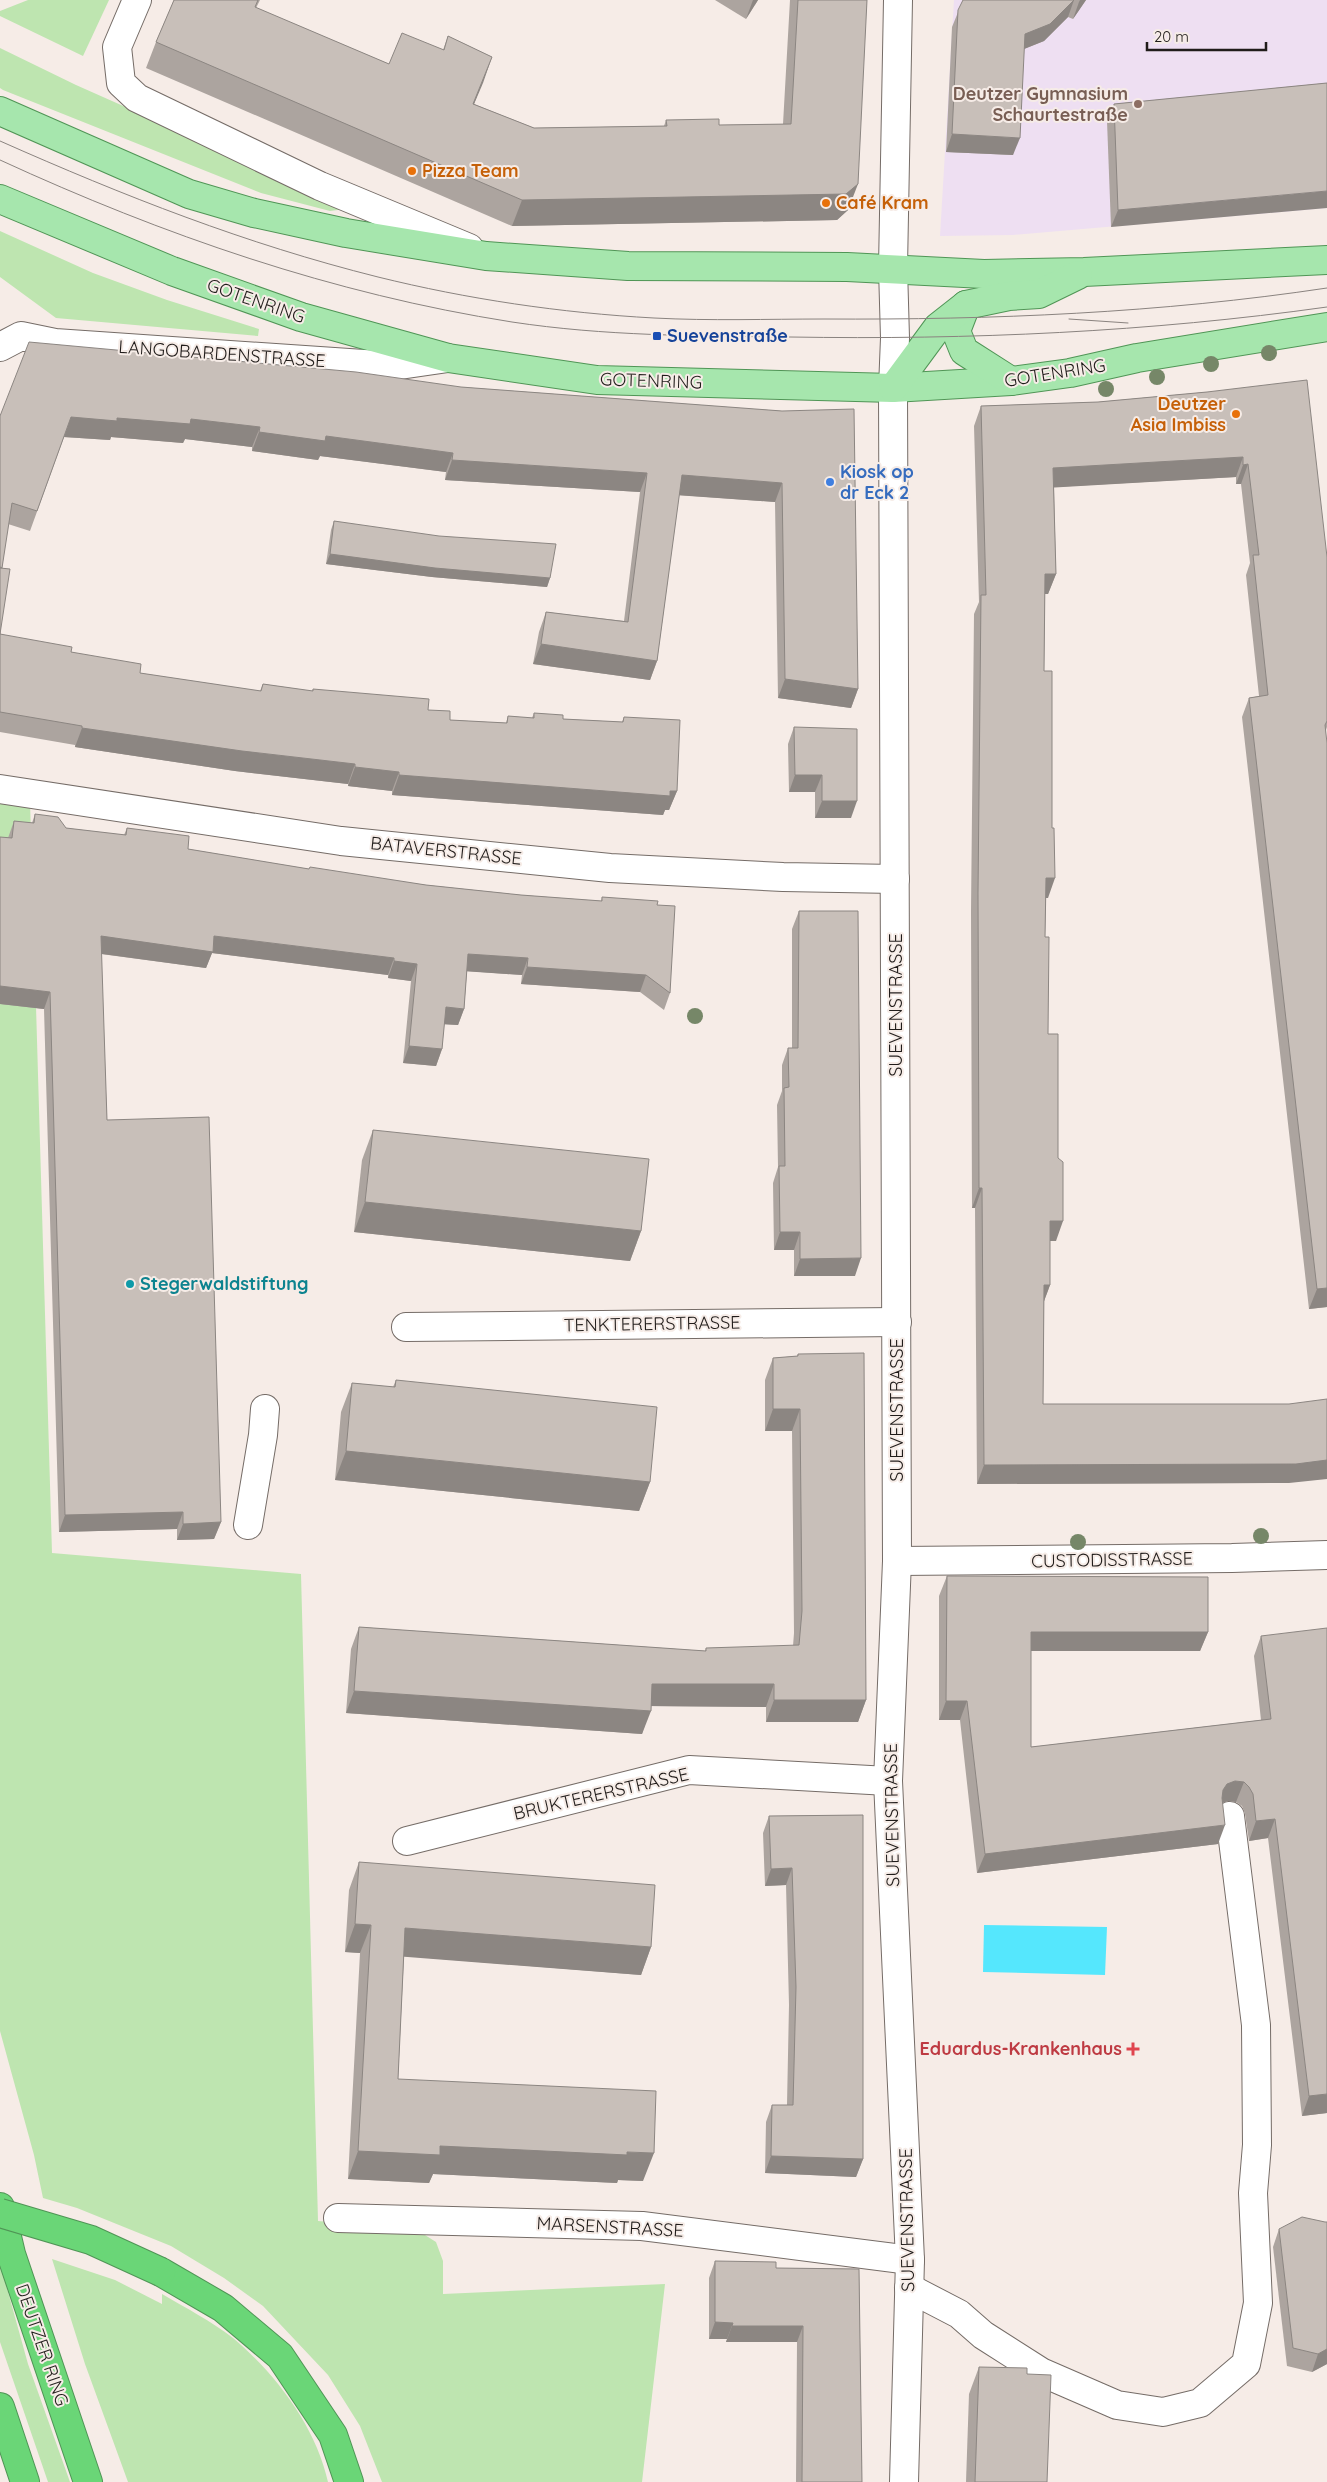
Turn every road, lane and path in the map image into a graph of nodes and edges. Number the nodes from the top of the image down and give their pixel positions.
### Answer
1 (137, 0) edge
2 (898, 0) edge
3 (0, 111) edge
4 (0, 200) edge
5 (486, 256) junction
6 (1327, 260) edge
7 (893, 268) junction
8 (1084, 272) junction
9 (966, 305) junction
10 (1327, 327) edge
11 (0, 347) edge
12 (448, 358) junction
13 (1011, 381) junction
14 (892, 388) junction
15 (0, 789) edge
16 (895, 879) junction
17 (897, 1322) junction
18 (406, 1327) dead end
19 (265, 1409) dead end
20 (248, 1525) dead end
21 (1327, 1555) edge
22 (897, 1561) junction
23 (888, 1781) junction
24 (1230, 1816) edge
25 (407, 1841) dead end
26 (0, 2207) edge
27 (0, 2213) edge
28 (338, 2218) dead end
29 (910, 2260) junction
30 (909, 2288) junction
31 (0, 2407) edge
32 (25, 2482) edge
33 (88, 2482) edge
34 (349, 2482) edge
35 (904, 2482) edge

1 - 5 street
2 - 7 street, SUEVENSTRASSE
3 - 5 main road
4 - 12 main road, GOTENRING
5 - 7 main road
6 - 8 main road
7 - 8 main road
7 - 14 street, SUEVENSTRASSE
8 - 9 main road
9 - 13 main road
9 - 14 main road
10 - 13 main road, GOTENRING
11 - 12 street, LANGOBARDENSTRASSE
12 - 14 main road, GOTENRING
13 - 14 main road, GOTENRING
14 - 16 street, SUEVENSTRASSE
15 - 16 street, BATAVERSTRASSE
16 - 17 street, SUEVENSTRASSE
17 - 18 street, TENKTERERSTRASSE
17 - 22 street, SUEVENSTRASSE
19 - 20 street
21 - 22 street, CUSTODISSTRASSE
22 - 23 street, SUEVENSTRASSE
23 - 25 street, BRUKTERERSTRASSE
23 - 29 street, SUEVENSTRASSE
24 - 30 street
26 - 33 highway, DEUTZER RING
27 - 34 highway, bridge
28 - 29 street, MARSENSTRASSE
29 - 30 street, SUEVENSTRASSE
30 - 35 street, SUEVENSTRASSE
31 - 32 highway

